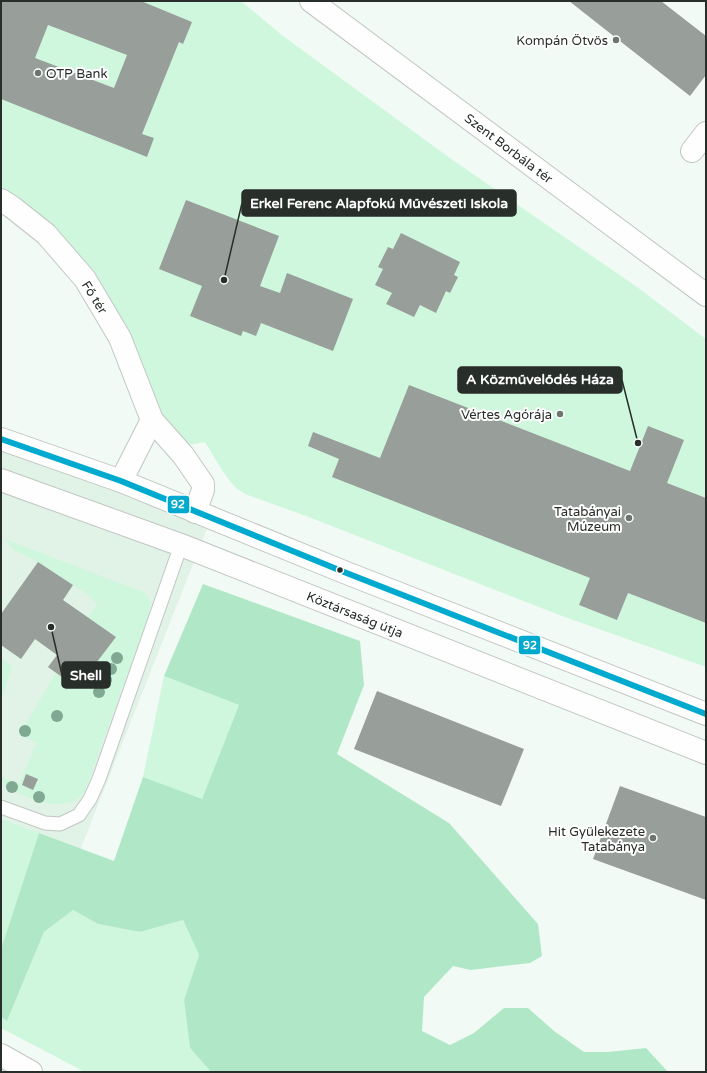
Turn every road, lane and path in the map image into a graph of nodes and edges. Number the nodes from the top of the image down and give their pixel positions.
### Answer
1 (311, 1) edge
2 (706, 133) edge
3 (692, 151) dead end
4 (1, 200) edge
5 (706, 294) edge
6 (152, 420) junction
7 (1, 439) edge
8 (1, 480) edge
9 (121, 481) junction
10 (195, 512) junction
11 (181, 545) junction
12 (706, 714) edge
13 (706, 753) edge
14 (1, 807) edge
15 (1, 1055) edge
16 (32, 1072) edge

1 - 5 street, Szent Borbála tér
2 - 3 street
4 - 6 street, Fő tér
6 - 9 street
6 - 10 street, Fő tér
7 - 9 street
8 - 11 street, Köztársaság útja
9 - 10 street
10 - 12 street
11 - 13 street, Köztársaság útja
11 - 14 lane
15 - 16 street

